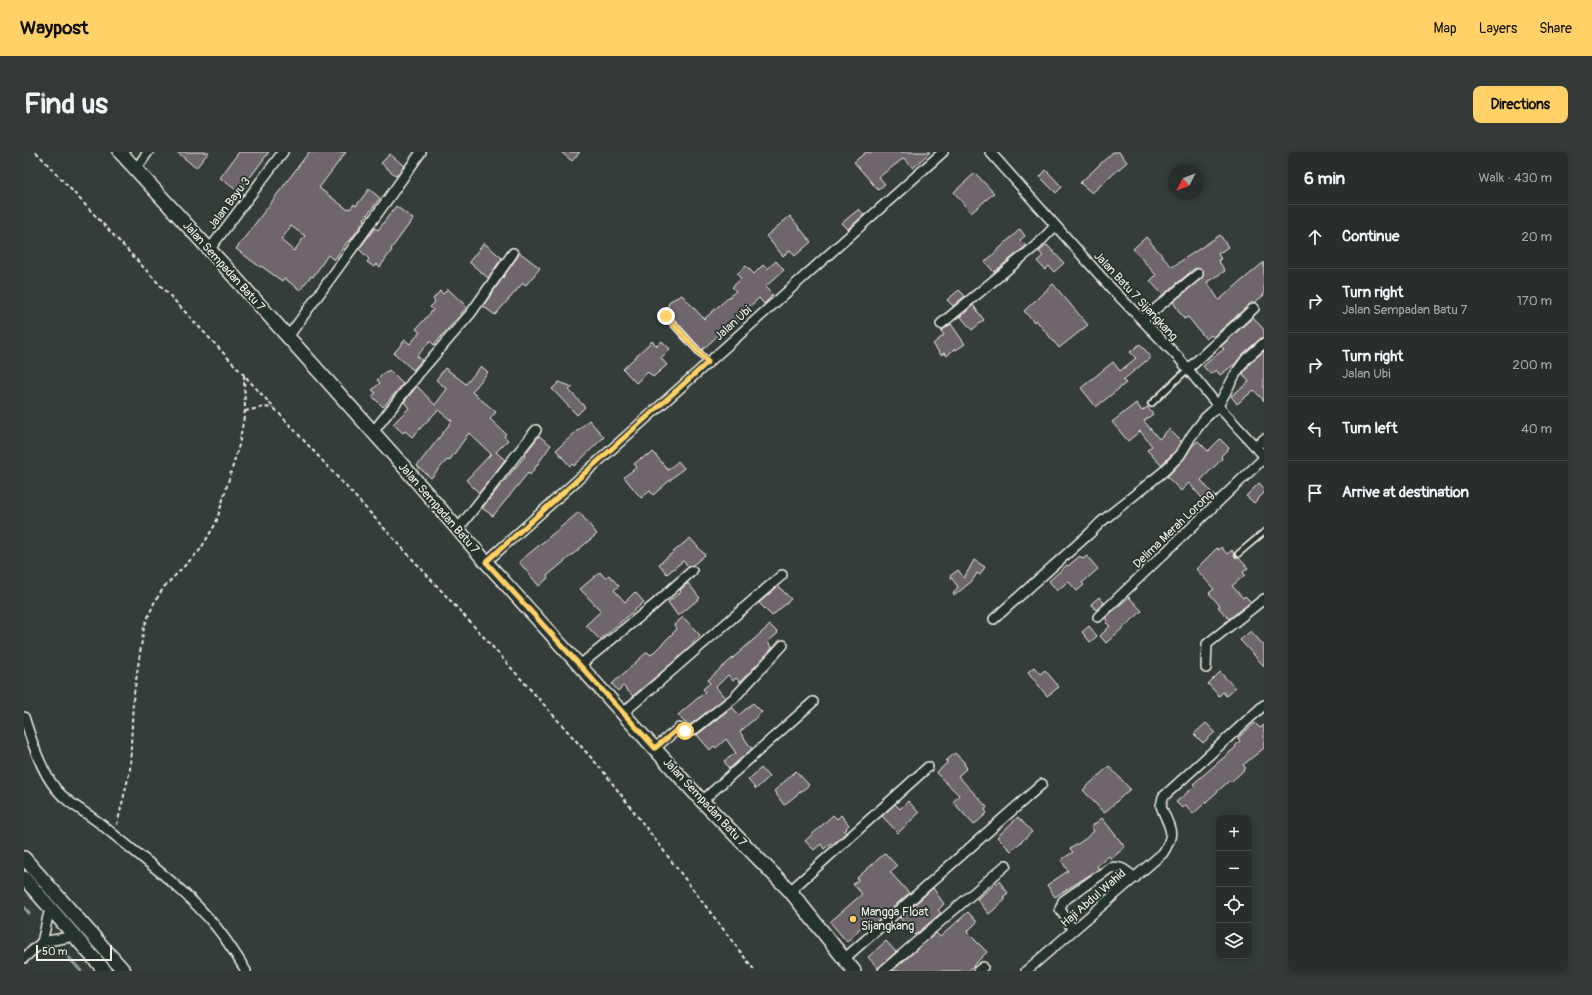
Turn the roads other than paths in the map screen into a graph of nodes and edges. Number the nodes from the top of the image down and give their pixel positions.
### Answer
1 (120, 152) edge
2 (148, 152) edge
3 (283, 152) edge
4 (420, 152) edge
5 (943, 152) edge
6 (990, 152) edge
7 (136, 169) junction
8 (1055, 226) junction
9 (209, 250) junction
10 (512, 253) dead end
11 (1198, 274) dead end
12 (1254, 308) dead end
13 (666, 316) dead end
14 (1142, 320) junction
15 (941, 324) dead end
16 (288, 337) junction
17 (1264, 343) edge
18 (708, 362) junction
19 (1188, 370) junction
20 (1151, 404) dead end
21 (1218, 406) junction
22 (536, 430) dead end
23 (372, 432) junction
24 (1264, 440) edge
25 (1256, 447) junction
26 (1264, 457) edge
27 (458, 529) junction
28 (1264, 532) edge
29 (1238, 554) dead end
30 (486, 562) junction
31 (692, 571) dead end
32 (782, 575) dead end
33 (1264, 599) edge
34 (1098, 617) dead end
35 (994, 619) dead end
36 (782, 645) dead end
37 (580, 665) junction
38 (1206, 668) dead end
39 (813, 702) dead end
40 (1264, 706) edge
41 (623, 712) junction
42 (24, 717) edge
43 (655, 748) junction
44 (928, 767) dead end
45 (1042, 784) dead end
46 (702, 801) junction
47 (24, 858) edge
48 (1006, 865) dead end
49 (24, 878) edge
50 (1134, 878) junction
51 (790, 891) junction
52 (50, 908) junction
53 (1073, 930) junction
54 (75, 936) junction
55 (42, 942) junction
56 (24, 958) edge
57 (844, 959) junction
58 (105, 971) edge
59 (124, 971) edge
60 (246, 971) edge
61 (854, 971) edge
62 (883, 971) edge
63 (1026, 971) edge

1 - 7 street, Jalan Sempadan Batu 7
2 - 7 street
3 - 9 street, Jalan Bayu 3
4 - 16 street
5 - 18 street, Jalan Ubi
6 - 8 street, Jalan Batu 7 Sijangkang
7 - 9 street, Jalan Sempadan Batu 7
8 - 14 street, Jalan Batu 7 Sijangkang
8 - 15 street
9 - 16 street, Jalan Sempadan Batu 7
10 - 23 street
11 - 14 street
12 - 19 street
13 - 18 lane
14 - 19 street, Jalan Batu 7 Sijangkang
16 - 23 street, Jalan Sempadan Batu 7
17 - 21 street
18 - 30 street, Jalan Ubi
19 - 20 lane
19 - 21 street, Jalan Batu 7 Sijangkang
21 - 25 street, Jalan Batu 7 Sijangkang
21 - 35 street
22 - 27 street
23 - 27 street, Jalan Sempadan Batu 7
24 - 25 street
25 - 26 street, Jalan Batu 7 Sijangkang
26 - 34 street, Delima Merah Lorong
27 - 30 street, Jalan Sempadan Batu 7
28 - 29 lane
30 - 37 street, Jalan Sempadan Batu 7
31 - 37 street
32 - 41 street
33 - 38 street
36 - 43 street
37 - 41 street, Jalan Sempadan Batu 7
39 - 46 street
40 - 50 street, Haji Abdul Wahid
41 - 43 street, Jalan Sempadan Batu 7
42 - 60 street
43 - 46 street, Jalan Sempadan Batu 7
44 - 51 street
45 - 57 street
46 - 51 street, Jalan Sempadan Batu 7
47 - 59 street
48 - 62 street
49 - 52 street
50 - 53 street, Haji Abdul Wahid
50 - 53 street
51 - 57 street, Jalan Sempadan Batu 7
52 - 54 street
52 - 55 street
53 - 63 street, Haji Abdul Wahid
54 - 55 street
54 - 58 street
55 - 56 street
57 - 61 street, Jalan Sempadan Batu 7

